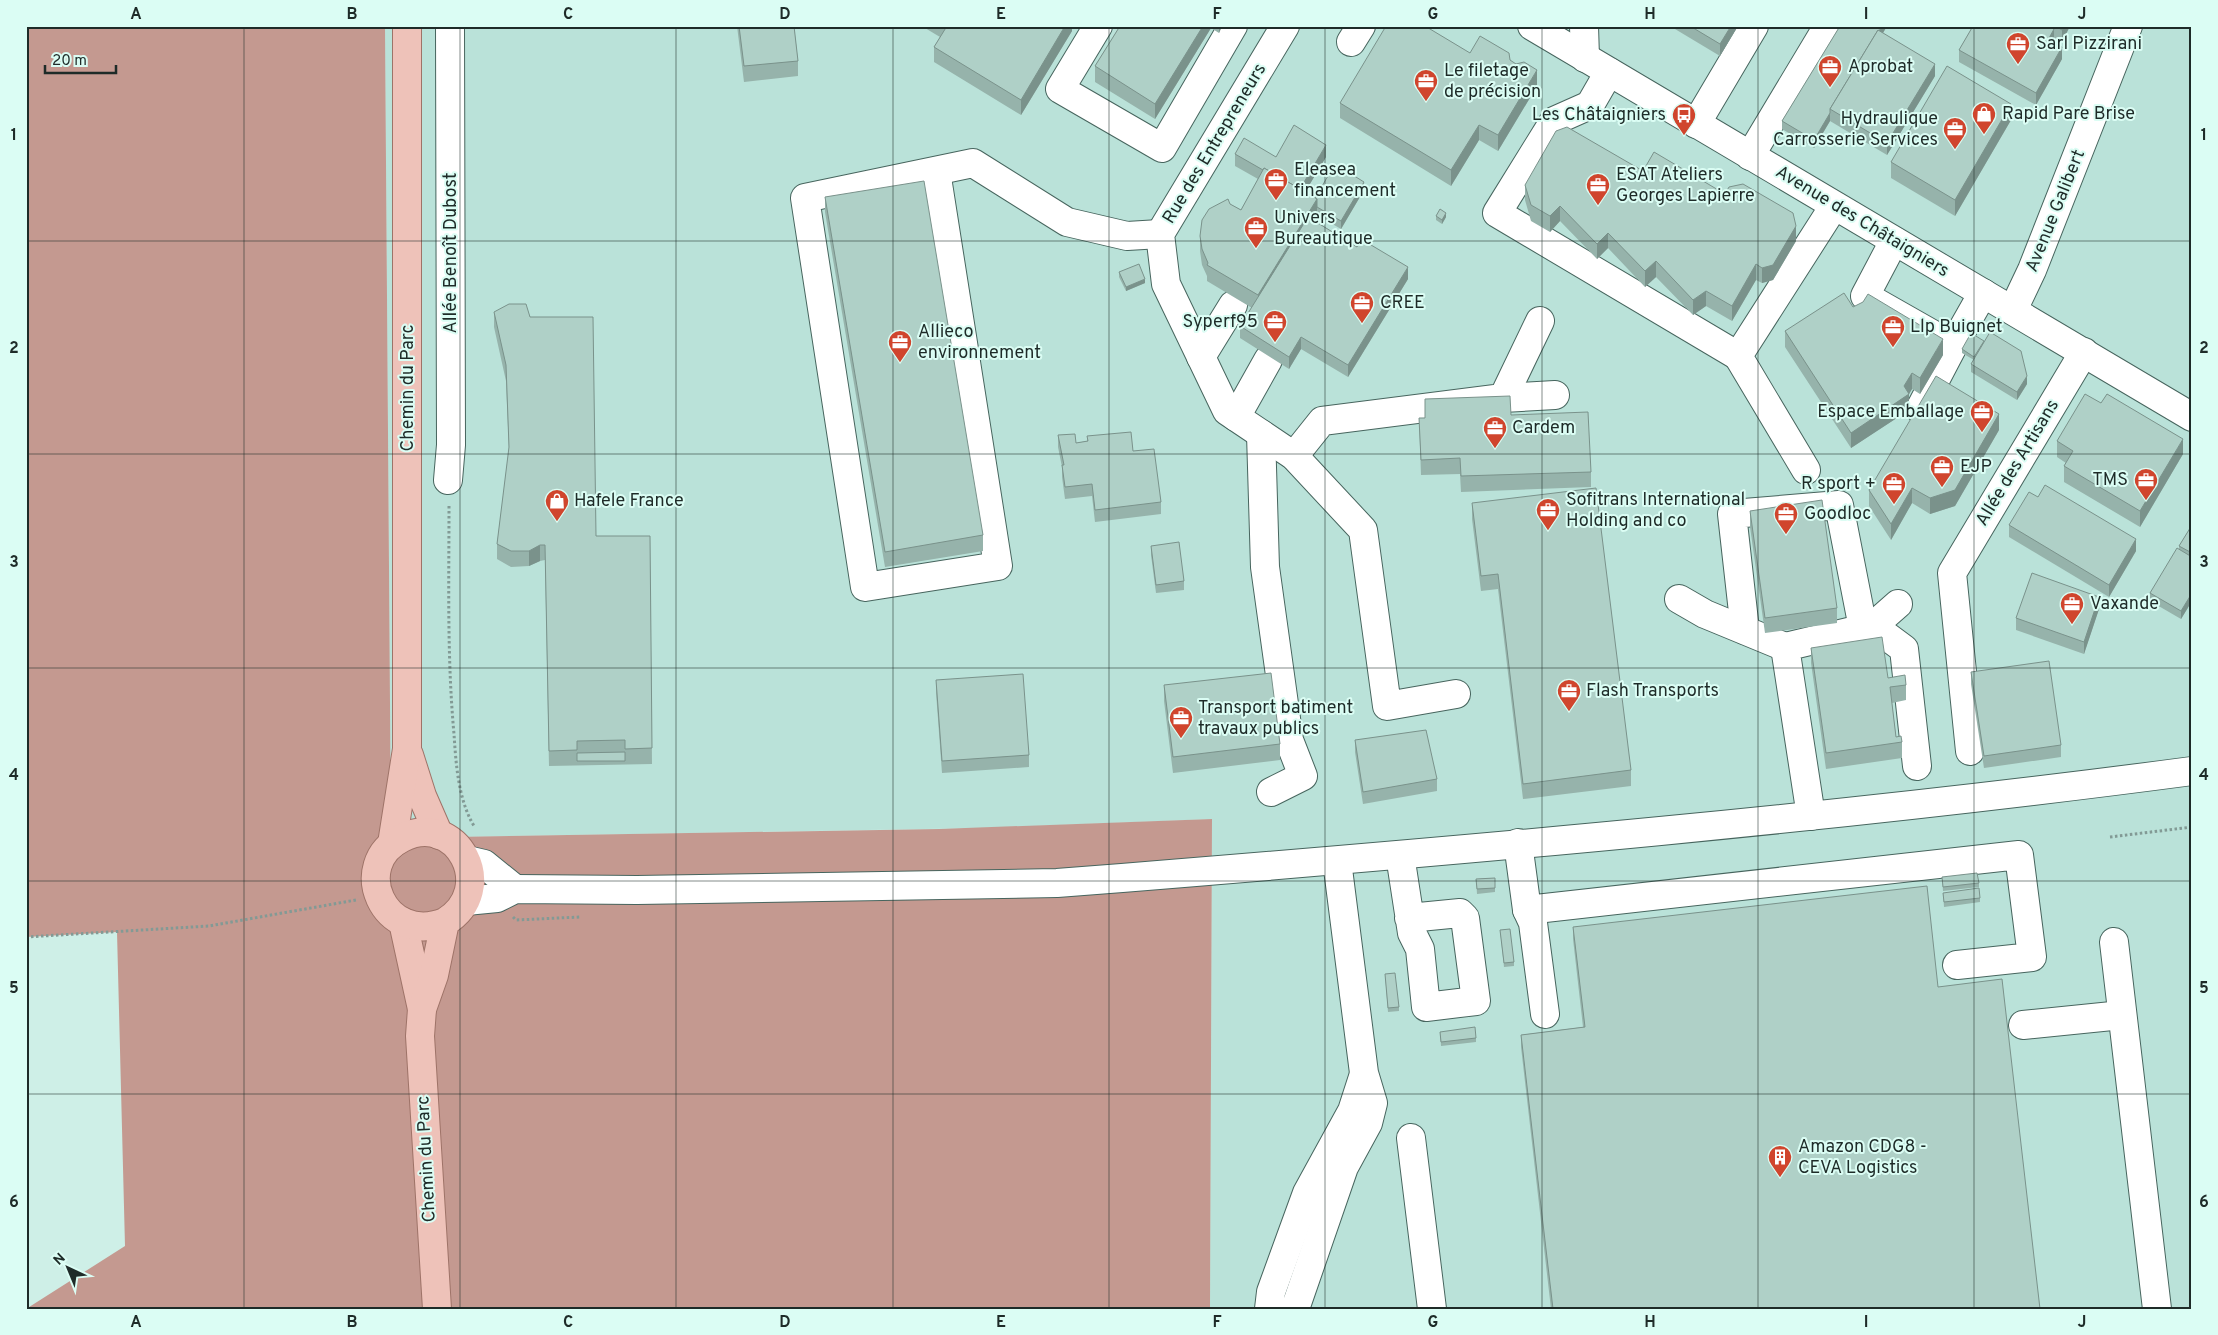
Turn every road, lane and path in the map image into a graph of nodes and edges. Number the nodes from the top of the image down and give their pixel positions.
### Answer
1 (408, 26) edge
2 (450, 26) edge
3 (1098, 26) edge
4 (1233, 26) edge
5 (1285, 26) edge
6 (1532, 26) edge
7 (1584, 26) edge
8 (1754, 26) edge
9 (1828, 26) edge
10 (2128, 26) edge
11 (1585, 58) junction
12 (1609, 72) junction
13 (1696, 124) junction
14 (1750, 156) junction
15 (936, 171) junction
16 (1834, 206) junction
17 (1160, 234) junction
18 (1894, 241) junction
19 (1983, 293) junction
20 (1233, 305) edge
21 (2012, 310) junction
22 (1540, 321) dead end
23 (1953, 346) junction
24 (2084, 352) junction
25 (1738, 356) junction
26 (1201, 357) junction
27 (1268, 360) edge
28 (1555, 395) dead end
29 (1502, 398) junction
30 (1918, 412) edge
31 (1236, 416) junction
32 (2192, 417) edge
33 (1261, 434) junction
34 (1294, 456) junction
35 (1806, 470) dead end
36 (448, 480) joint
37 (1679, 599) dead end
38 (1898, 604) dead end
39 (1868, 627) junction
40 (1744, 630) junction
41 (1785, 647) junction
42 (1456, 694) dead end
43 (407, 749) junction
44 (1970, 751) dead end
45 (1917, 766) dead end
46 (2192, 771) edge
47 (1271, 792) dead end
48 (1811, 816) junction
49 (2192, 827) edge
50 (477, 830) dead end
51 (439, 835) junction
52 (2110, 837) dead end
53 (1518, 843) junction
54 (392, 844) junction
55 (1400, 855) junction
56 (467, 860) junction
57 (1337, 861) junction
58 (515, 889) junction
59 (379, 896) junction
60 (466, 901) junction
61 (1527, 910) junction
62 (1409, 918) dead end
63 (403, 922) junction
64 (445, 922) junction
65 (26, 937) edge
66 (2114, 942) dead end
67 (1958, 965) dead end
68 (422, 1009) junction
69 (1545, 1014) dead end
70 (2122, 1015) junction
71 (2023, 1026) dead end
72 (1364, 1073) junction
73 (1411, 1138) dead end
74 (437, 1309) edge
75 (1268, 1309) edge
76 (1295, 1309) edge
77 (1432, 1309) edge
78 (2157, 1309) edge

1 - 43 main road, Chemin du Parc
2 - 36 street, Allée Benoît Dubost
3 - 4 street
5 - 17 street, Rue des Entrepreneurs
6 - 11 street, Avenue des Châtaigniers
7 - 11 street
8 - 13 street
9 - 14 street
10 - 21 street, Avenue Galibert
11 - 12 street, Avenue des Châtaigniers
12 - 13 street, Avenue des Châtaigniers
12 - 25 street
13 - 14 street, Avenue des Châtaigniers
14 - 16 street, Avenue des Châtaigniers
15 - 15 street
15 - 17 street
16 - 18 street, Avenue des Châtaigniers
16 - 25 street
17 - 26 street, Rue des Entrepreneurs
18 - 19 street, Avenue des Châtaigniers
18 - 23 street
19 - 21 street, Avenue des Châtaigniers
19 - 23 street
20 - 26 street
21 - 24 street, Avenue des Châtaigniers
22 - 29 street
23 - 30 street
24 - 32 street, Avenue des Châtaigniers
24 - 44 street, Allée des Artisans
25 - 35 street
26 - 31 street, Rue des Entrepreneurs
27 - 31 street
28 - 29 street
29 - 34 street
31 - 33 street, Rue des Entrepreneurs
33 - 34 street, Rue des Entrepreneurs
33 - 47 street
34 - 42 street, Rue des Entrepreneurs
36 - 50 path
37 - 40 street
38 - 39 street
39 - 40 street
39 - 41 street
39 - 45 street
40 - 41 street
41 - 48 street
43 - 51 main road
43 - 54 main road
46 - 48 street
48 - 53 street
49 - 52 path
51 - 54 main road
51 - 56 main road
53 - 55 street
53 - 61 street
54 - 59 main road
55 - 57 street
55 - 62 street
56 - 58 street
56 - 60 main road
57 - 58 street
57 - 72 street
58 - 60 street
59 - 63 main road
59 - 65 path
60 - 64 main road
61 - 67 street
61 - 69 street
63 - 64 main road
63 - 68 main road
64 - 68 main road
66 - 70 street
68 - 74 main road, Chemin du Parc
70 - 71 street
70 - 78 street
72 - 75 street
72 - 76 street
73 - 77 street

